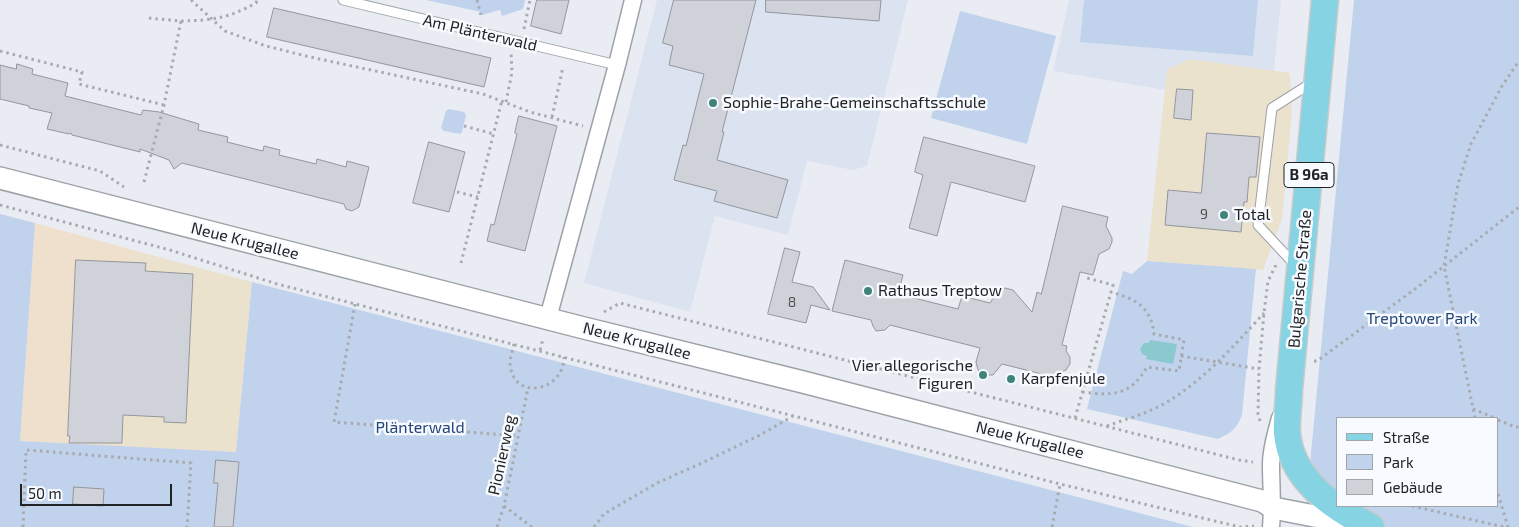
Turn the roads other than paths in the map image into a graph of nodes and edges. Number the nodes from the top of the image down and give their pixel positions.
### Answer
1 (343, 0) edge
2 (633, 0) edge
3 (1325, 0) edge
4 (617, 66) junction
5 (1317, 79) junction
6 (0, 178) edge
7 (1301, 271) junction
8 (548, 318) junction
9 (1289, 390) junction
10 (1336, 507) edge
11 (1337, 507) edge
12 (1268, 520) edge
13 (1370, 527) edge

1 - 4 lane, Am Plänterwald
2 - 4 street
3 - 5 main road, Bulgarische Straße / B 96a
4 - 8 street
5 - 7 main road, Bulgarische Straße / B 96a
5 - 7 lane
6 - 8 street, Neue Krugallee
7 - 9 main road, Bulgarische Straße / B 96a
8 - 12 street, Neue Krugallee
9 - 10 main road, B 96a
9 - 12 street, Bulgarische Straße
11 - 13 main road, B 96a
12 - 13 street, Neue Krugallee

